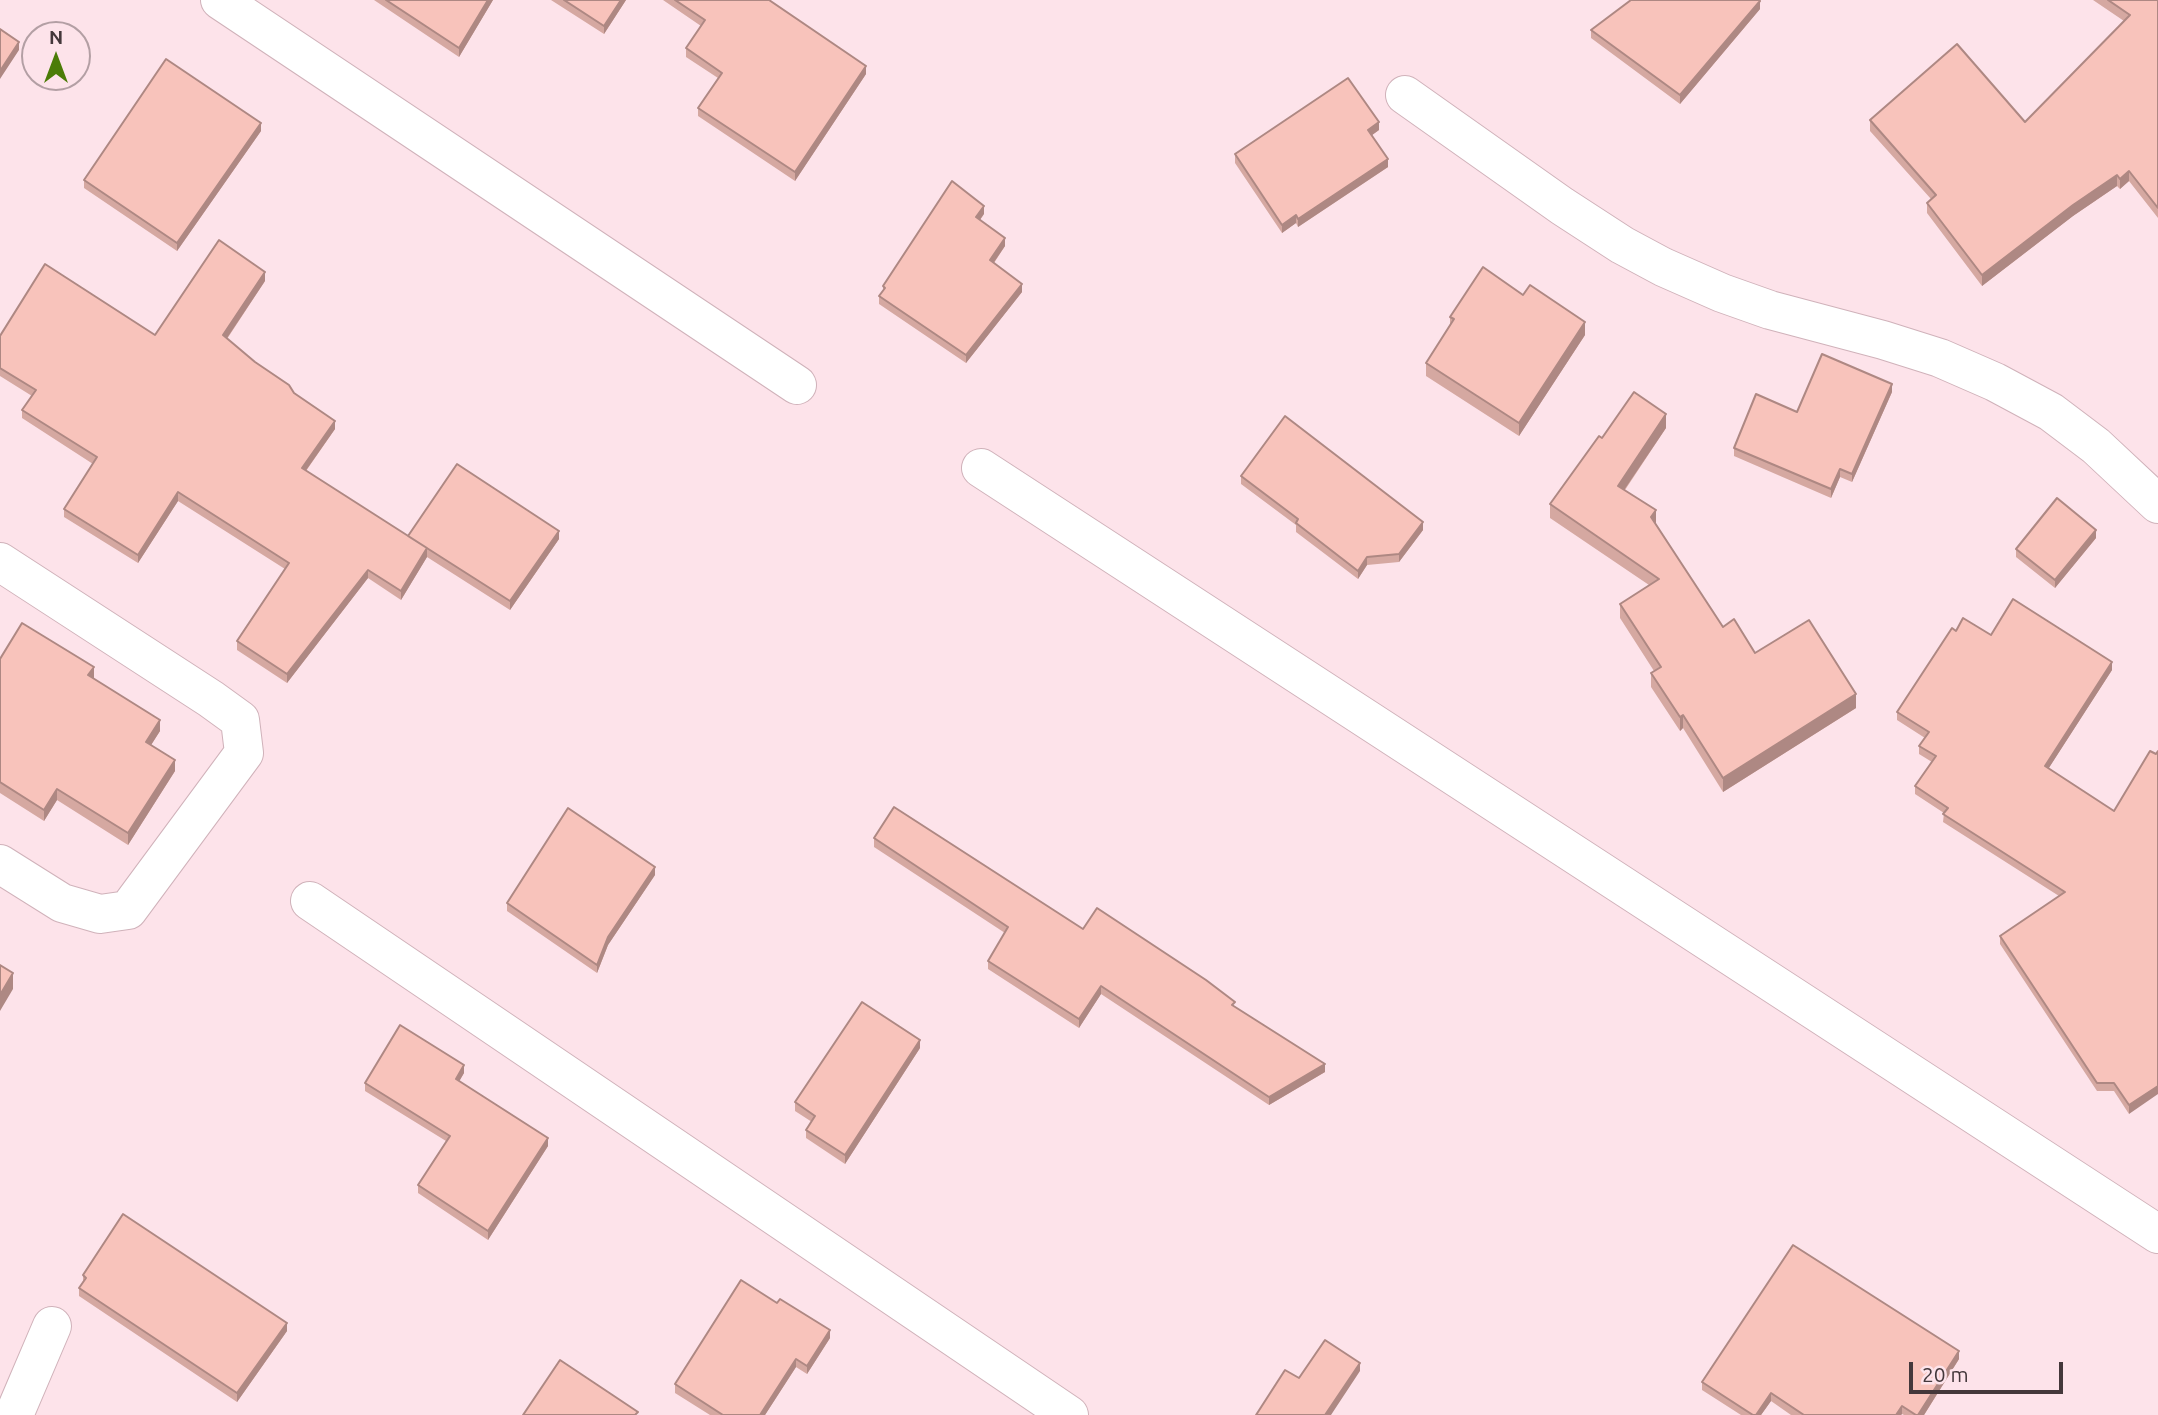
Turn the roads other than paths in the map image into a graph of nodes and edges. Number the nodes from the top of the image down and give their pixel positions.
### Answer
1 (220, 0) edge
2 (1405, 95) dead end
3 (797, 385) dead end
4 (981, 468) dead end
5 (2158, 505) edge
6 (0, 562) edge
7 (0, 864) edge
8 (310, 901) dead end
9 (2158, 1234) edge
10 (52, 1326) dead end
11 (14, 1415) edge
12 (1069, 1415) edge

1 - 3 street
2 - 5 street
4 - 9 street
6 - 7 street
8 - 12 street
10 - 11 street

